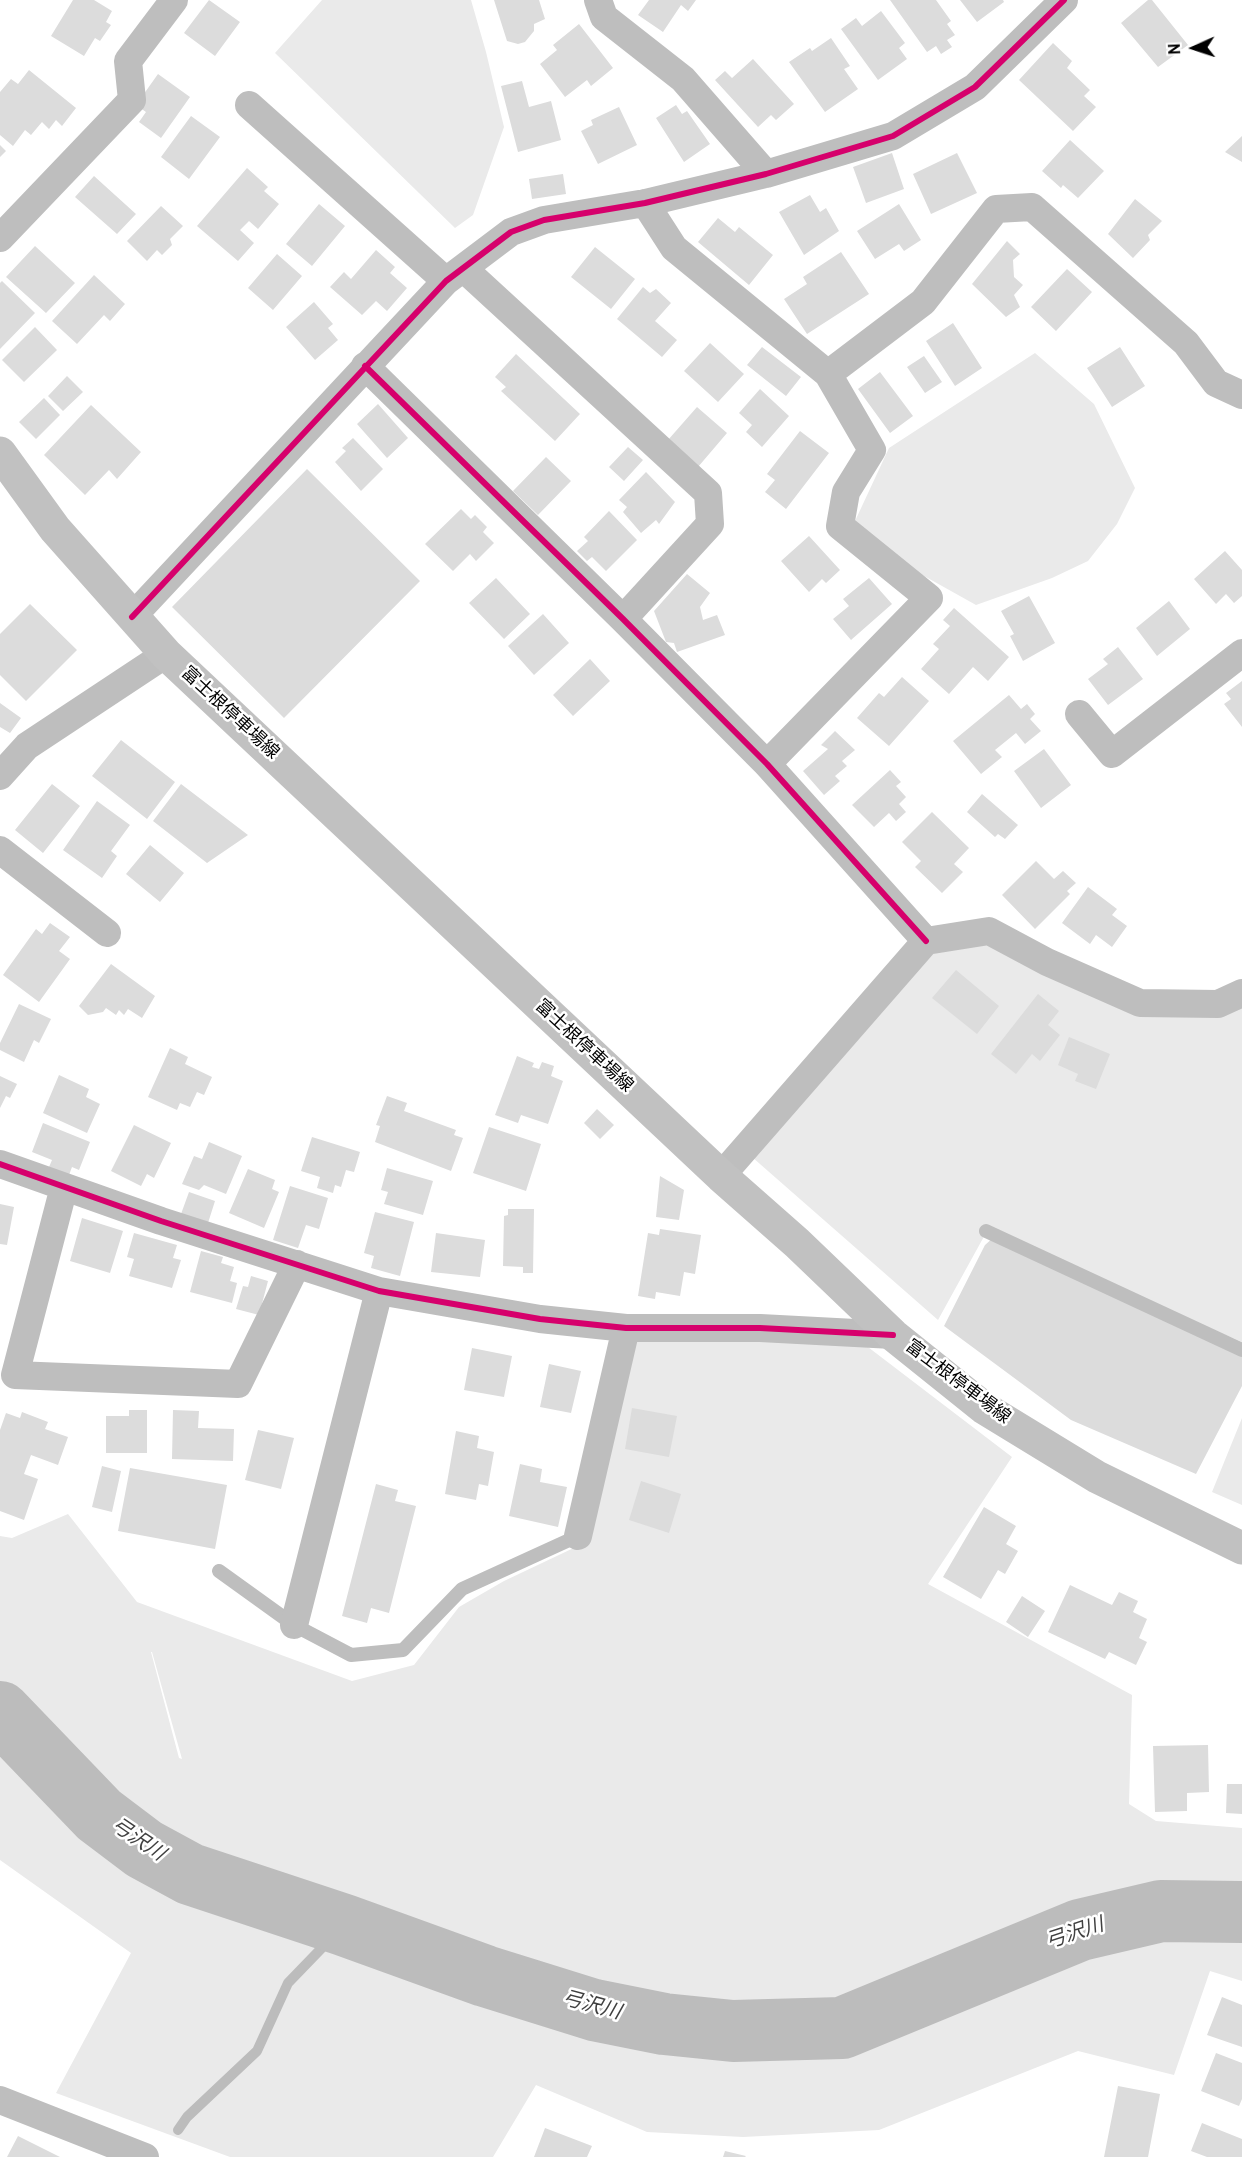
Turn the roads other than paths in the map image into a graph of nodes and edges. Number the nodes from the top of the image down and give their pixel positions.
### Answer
1 (174, 0) edge
2 (598, 0) edge
3 (1064, 0) edge
4 (249, 105) dead end
5 (766, 174) junction
6 (645, 203) junction
7 (0, 238) edge
8 (454, 274) junction
9 (365, 366) junction
10 (828, 374) junction
11 (1242, 395) edge
12 (0, 453) edge
13 (132, 617) junction
14 (623, 619) junction
15 (1242, 653) edge
16 (165, 654) junction
17 (1079, 714) dead end
18 (767, 765) junction
19 (0, 776) edge
20 (0, 850) edge
21 (107, 933) dead end
22 (927, 940) junction
23 (1242, 993) edge
24 (0, 1164) edge
25 (721, 1176) junction
26 (64, 1187) junction
27 (986, 1231) dead end
28 (297, 1264) junction
29 (379, 1291) junction
30 (626, 1328) junction
31 (893, 1335) junction
32 (1242, 1350) edge
33 (578, 1536) joint
34 (1242, 1548) edge
35 (219, 1571) dead end
36 (294, 1625) junction
37 (0, 2100) edge
38 (145, 2157) edge

1 - 7 street
2 - 5 street
3 - 5 street
4 - 8 street
5 - 6 street
6 - 8 street
6 - 10 street
8 - 9 street
8 - 14 street
9 - 13 street
9 - 14 street
10 - 11 street
10 - 18 street
12 - 13 main road, 富士根停車場線
13 - 16 main road, 富士根停車場線
14 - 18 street
15 - 17 street
16 - 19 street
16 - 25 main road, 富士根停車場線
18 - 22 street
20 - 21 street
22 - 23 street
22 - 25 street
24 - 26 street
25 - 31 main road, 富士根停車場線
26 - 28 street
26 - 28 street
27 - 32 lane
28 - 29 street
29 - 30 street
29 - 36 street
30 - 31 street
30 - 33 street
31 - 34 main road, 富士根停車場線
33 - 36 lane
35 - 36 lane
37 - 38 street

